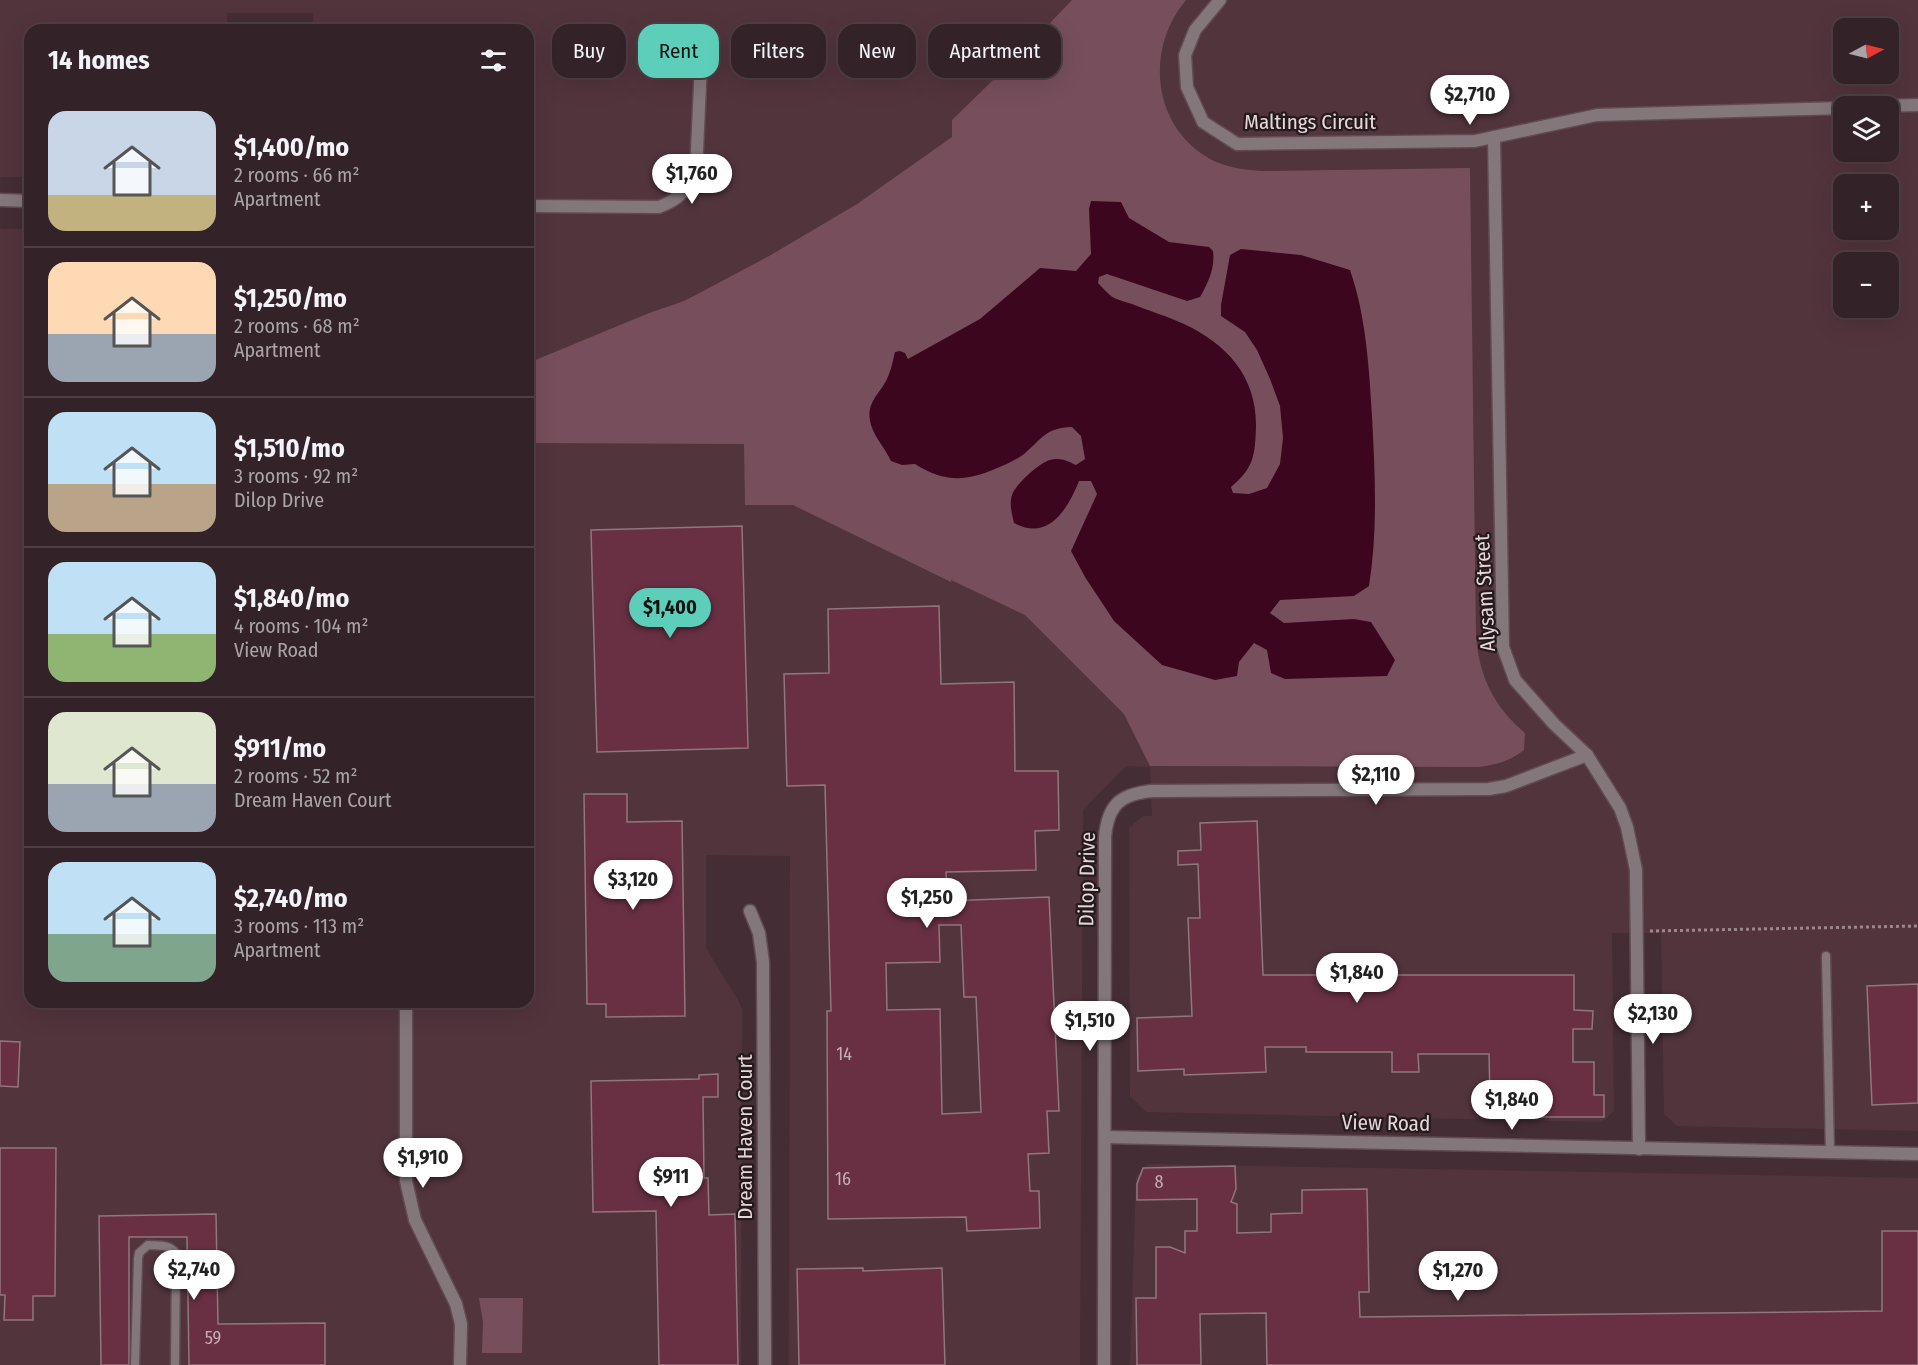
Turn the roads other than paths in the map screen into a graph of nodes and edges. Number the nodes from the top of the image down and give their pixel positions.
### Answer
1 (1220, 0) edge
2 (700, 78) edge
3 (1899, 105) edge
4 (1918, 105) edge
5 (1833, 108) edge
6 (1494, 137) junction
7 (0, 200) edge
8 (24, 201) edge
9 (534, 206) edge
10 (1587, 755) junction
11 (750, 911) dead end
12 (1826, 956) dead end
13 (406, 1008) edge
14 (1105, 1137) junction
15 (1639, 1149) junction
16 (1830, 1152) junction
17 (1918, 1154) edge
18 (135, 1365) edge
19 (175, 1365) edge
20 (460, 1365) edge
21 (765, 1365) edge
22 (1104, 1365) edge

1 - 6 street, Maltings Circuit
2 - 9 street
3 - 4 street
5 - 6 street, Maltings Circuit
6 - 10 street, Alysam Street
7 - 8 street
10 - 14 street, Dilop Drive
10 - 15 street, Alysam Street
11 - 21 street, Dream Haven Court
12 - 16 lane
13 - 20 street
14 - 15 street, View Road
14 - 22 street, Dilop Drive
15 - 16 street, View Road
16 - 17 street, View Road
18 - 19 lane

